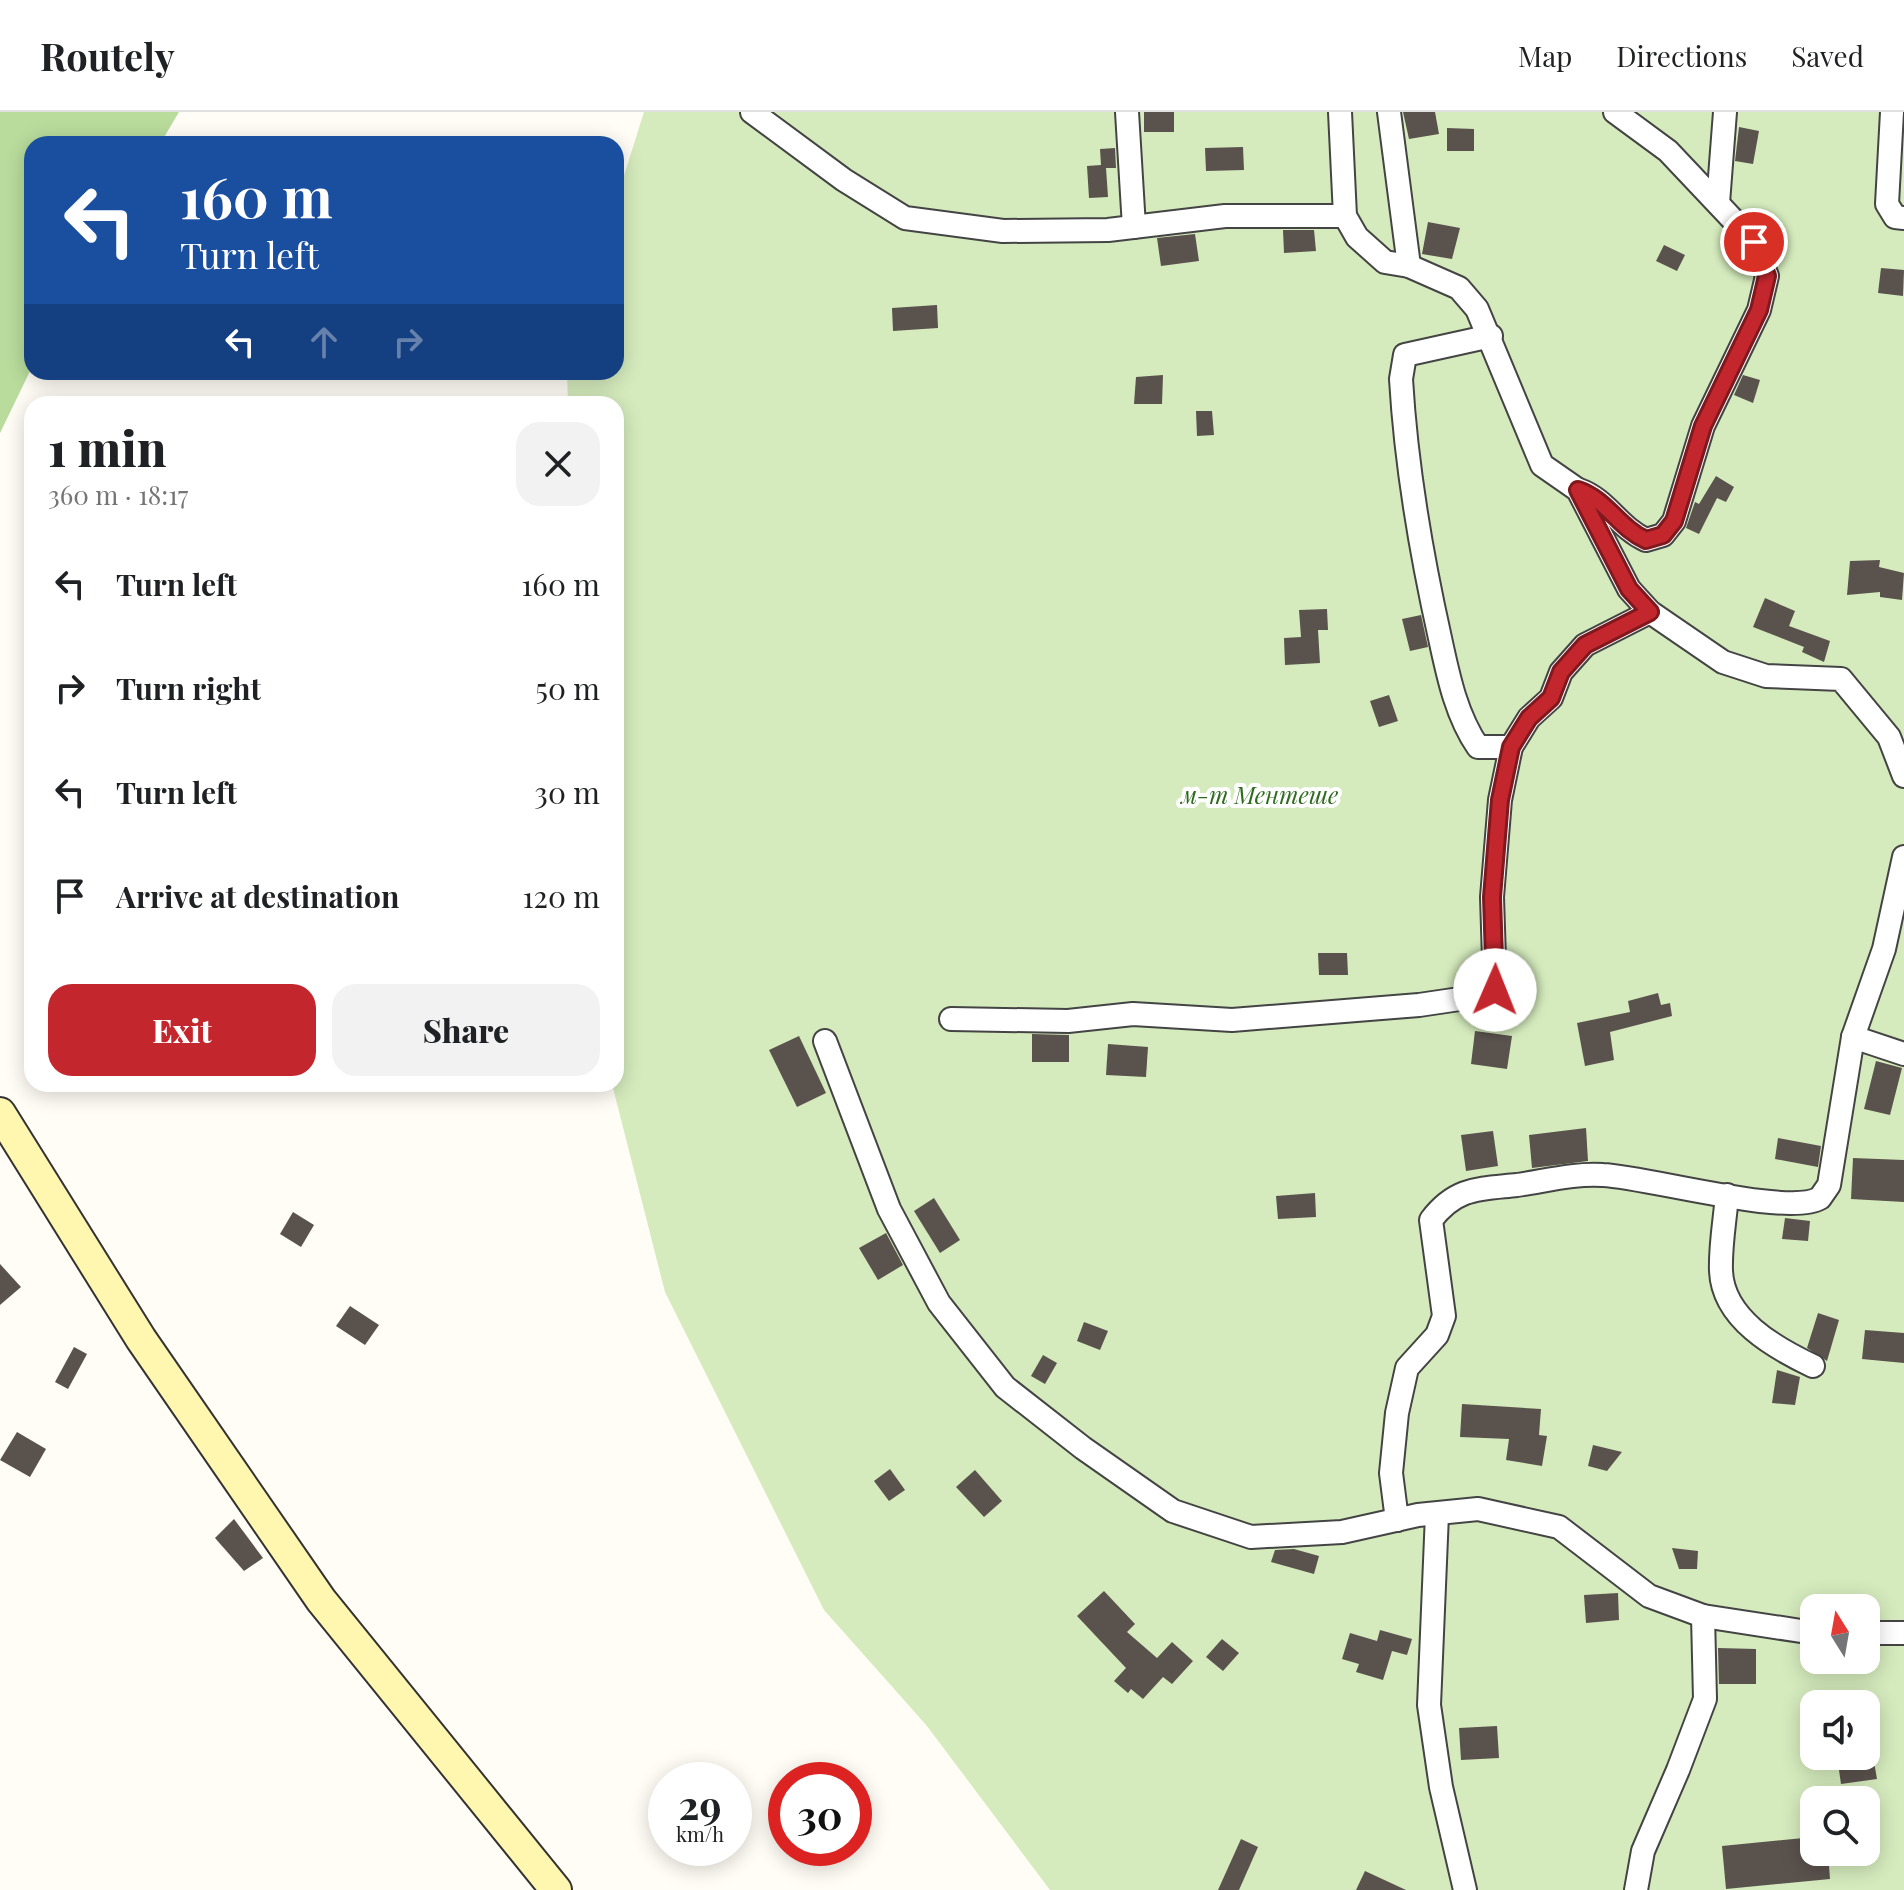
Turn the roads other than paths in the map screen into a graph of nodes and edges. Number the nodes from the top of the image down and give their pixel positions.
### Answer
1 (752, 112) edge
2 (1127, 112) edge
3 (1340, 112) edge
4 (1389, 112) edge
5 (1615, 112) edge
6 (1725, 112) edge
7 (1892, 112) edge
8 (1718, 203) junction
9 (1345, 216) junction
10 (1904, 218) edge
11 (1134, 227) junction
12 (1409, 266) junction
13 (1491, 336) junction
14 (1578, 490) junction
15 (1650, 612) junction
16 (1511, 747) junction
17 (1904, 776) edge
18 (1904, 857) edge
19 (1894, 953) edge
20 (951, 1019) dead end
21 (1853, 1037) junction
22 (825, 1041) dead end
23 (1904, 1054) edge
24 (0, 1113) edge
25 (1727, 1195) junction
26 (1813, 1366) dead end
27 (1437, 1514) junction
28 (1397, 1520) junction
29 (1703, 1616) junction
30 (1800, 1631) edge
31 (1880, 1633) edge
32 (1904, 1633) edge
33 (556, 1890) edge
34 (1465, 1890) edge
35 (1636, 1890) edge

1 - 11 street
2 - 11 street
3 - 9 street
4 - 12 street
5 - 8 street
6 - 8 street
7 - 10 street
8 - 14 street
9 - 11 street
9 - 12 street
12 - 13 street
13 - 14 street
13 - 16 street
14 - 15 street
15 - 16 street
15 - 17 street
16 - 20 street
18 - 19 street
19 - 21 street
21 - 23 street
21 - 25 street
22 - 28 street
24 - 33 main road
25 - 26 street
25 - 28 street
27 - 28 street
27 - 29 street
27 - 34 street
29 - 30 street
29 - 35 street
31 - 32 street

